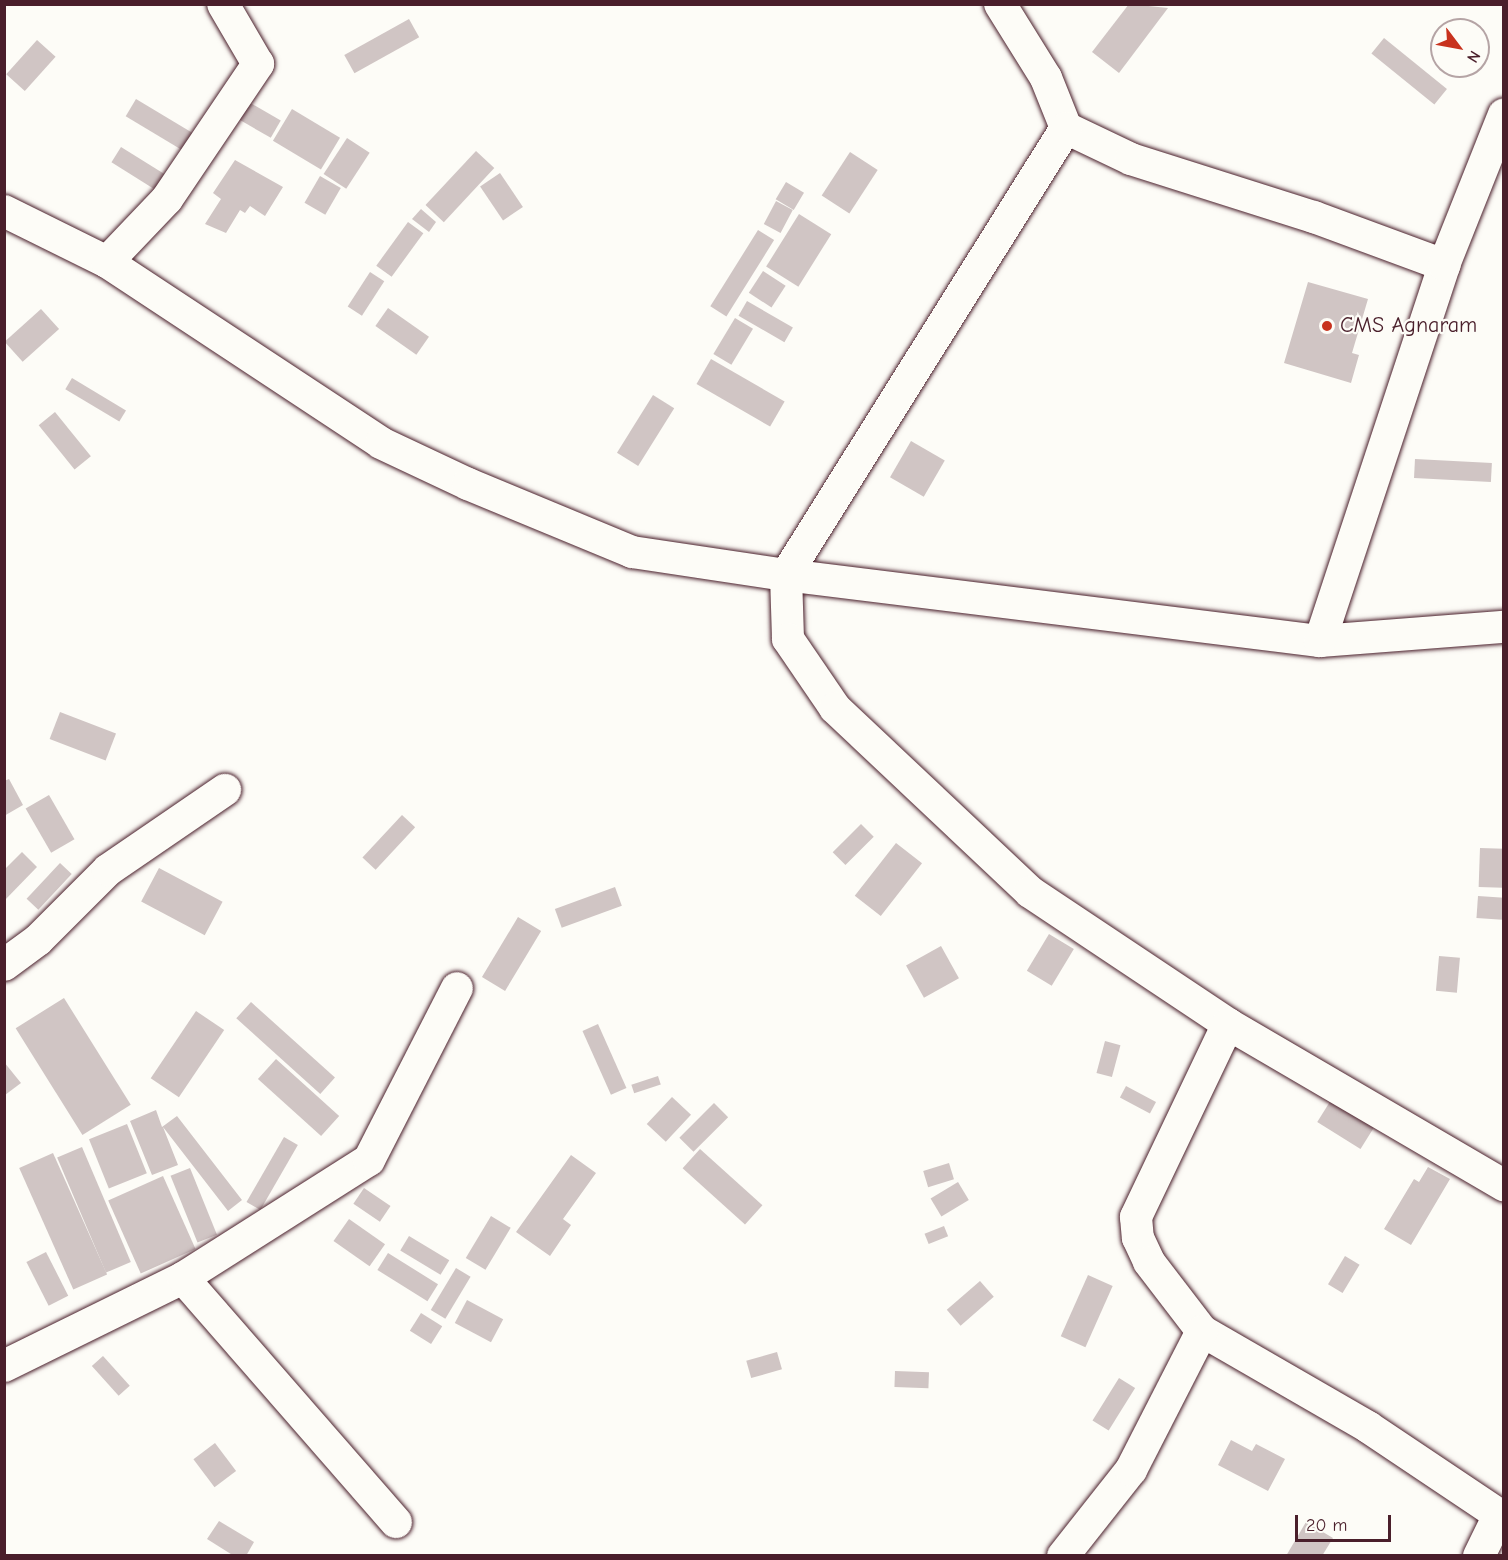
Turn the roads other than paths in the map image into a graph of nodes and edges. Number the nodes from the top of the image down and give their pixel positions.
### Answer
1 (223, 4) edge
2 (1000, 4) edge
3 (1503, 114) edge
4 (1066, 128) junction
5 (4, 211) edge
6 (107, 261) junction
7 (1444, 264) junction
8 (786, 575) junction
9 (1503, 627) edge
10 (1320, 641) junction
11 (225, 790) dead end
12 (4, 965) edge
13 (457, 988) dead end
14 (1228, 1024) junction
15 (1503, 1185) edge
16 (183, 1278) junction
17 (1202, 1330) junction
18 (4, 1366) edge
19 (1501, 1516) edge
20 (396, 1522) dead end
21 (1064, 1556) edge
22 (1479, 1556) edge

1 - 6 street
2 - 4 street
3 - 7 street
4 - 7 street
4 - 8 street
5 - 6 street
6 - 8 street
7 - 10 street
8 - 10 street
8 - 14 street
9 - 10 street
11 - 12 street
13 - 16 street
14 - 15 street
14 - 17 street
16 - 18 street
16 - 20 street
17 - 19 street
17 - 21 street
19 - 22 street

